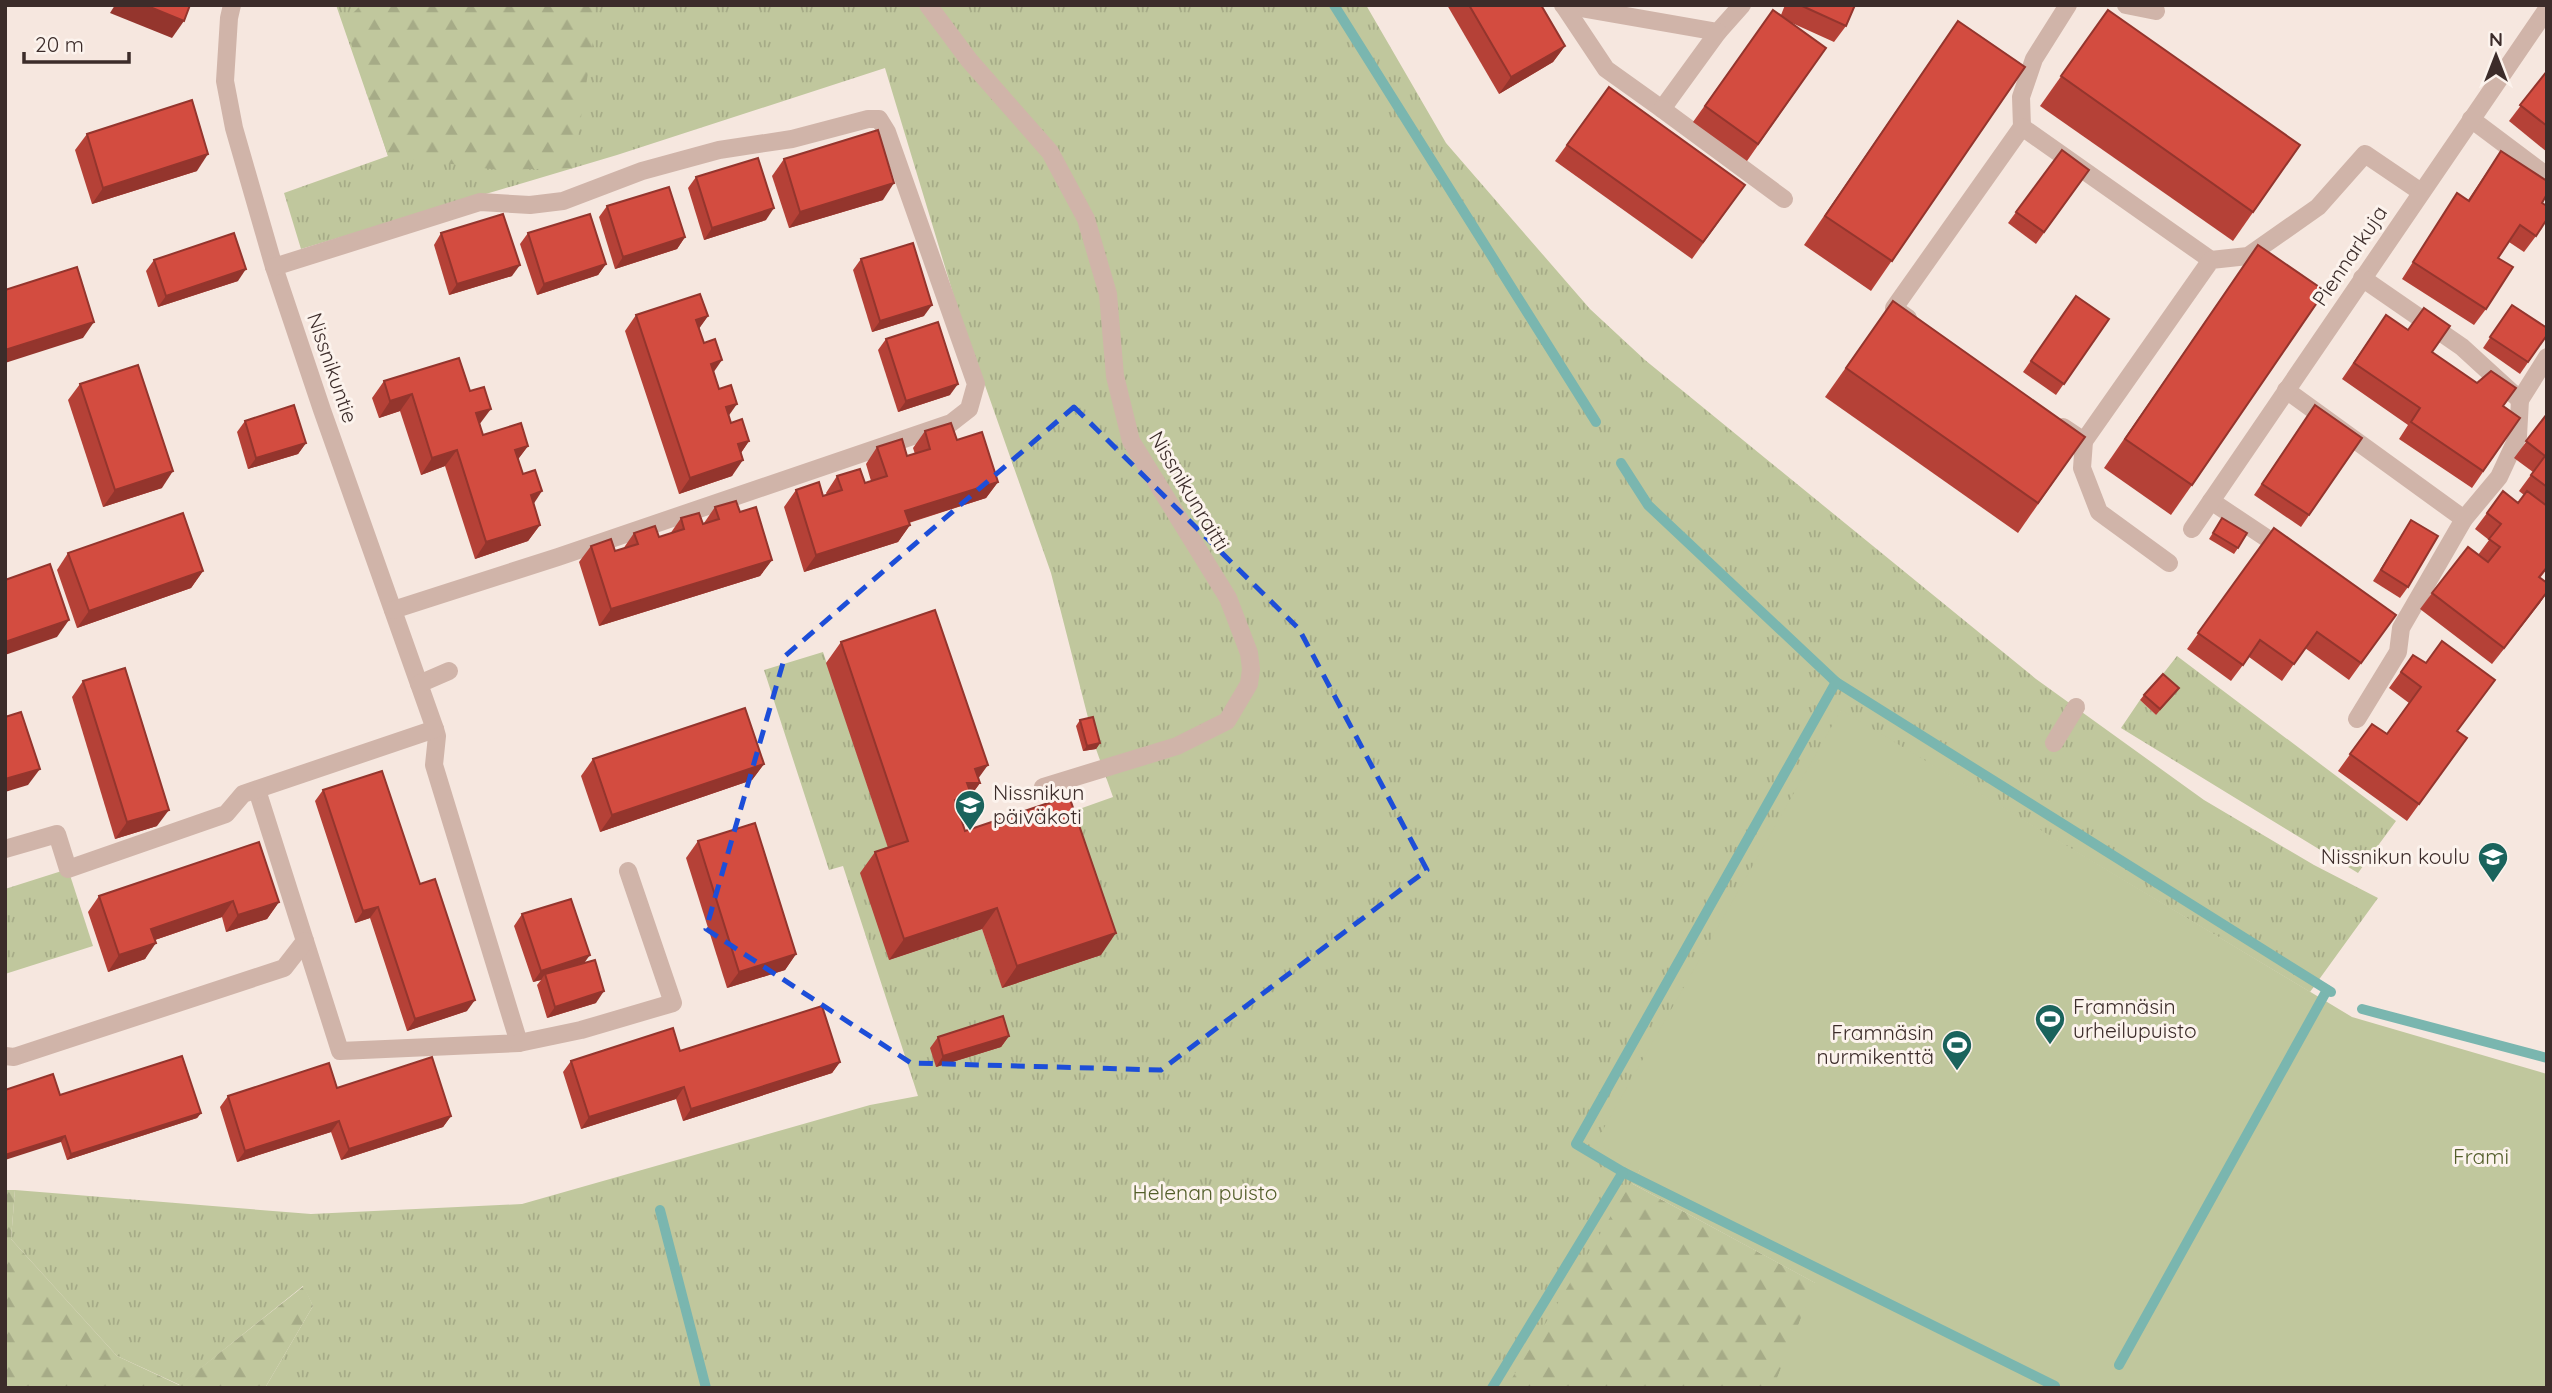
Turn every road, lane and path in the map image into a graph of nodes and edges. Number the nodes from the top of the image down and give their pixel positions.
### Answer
1 (232, 5) edge
2 (928, 5) edge
3 (1742, 5) edge
4 (2068, 5) edge
5 (2126, 5) edge
6 (1564, 6) edge
7 (2547, 9) edge
8 (2156, 11) dead end
9 (1718, 32) junction
10 (1662, 109) junction
11 (2471, 119) junction
12 (2022, 127) junction
13 (2547, 176) edge
14 (2421, 192) junction
15 (1784, 200) dead end
16 (2211, 260) junction
17 (274, 267) junction
18 (2362, 278) junction
19 (1927, 332) edge
20 (2547, 357) edge
21 (2286, 390) junction
22 (2520, 400) junction
23 (2050, 418) edge
24 (2084, 442) junction
25 (2211, 501) junction
26 (2464, 519) junction
27 (2192, 528) edge
28 (2301, 561) edge
29 (2169, 563) dead end
30 (393, 610) junction
31 (449, 671) dead end
32 (419, 684) junction
33 (2076, 707) dead end
34 (2357, 719) dead end
35 (436, 733) junction
36 (2054, 743) dead end
37 (1043, 788) dead end
38 (257, 790) junction
39 (5, 849) edge
40 (628, 871) dead end
41 (305, 941) junction
42 (519, 1043) junction
43 (5, 1056) edge

1 - 17 street, Nissnikuntie
2 - 37 street, Nissnikunraitti
3 - 9 street
4 - 12 street
5 - 8 street
6 - 9 street
6 - 10 street
7 - 11 street, Piennarkuja
9 - 10 street
10 - 15 street
11 - 13 street
11 - 14 street, Piennarkuja
12 - 16 street
12 - 19 street
14 - 16 street
14 - 18 street, Piennarkuja
16 - 24 street
17 - 30 street, Nissnikuntie
17 - 30 street
18 - 21 street, Piennarkuja
18 - 22 street
20 - 22 street
21 - 25 street, Piennarkuja
21 - 26 street
22 - 26 street
23 - 24 street
24 - 29 street
25 - 27 street, Piennarkuja
25 - 28 street
26 - 34 street
30 - 32 street, Nissnikuntie
31 - 32 street
32 - 35 street, Nissnikuntie
33 - 36 street
35 - 38 street
35 - 42 street
38 - 39 street
38 - 41 street
40 - 42 street
41 - 42 street
41 - 43 street

